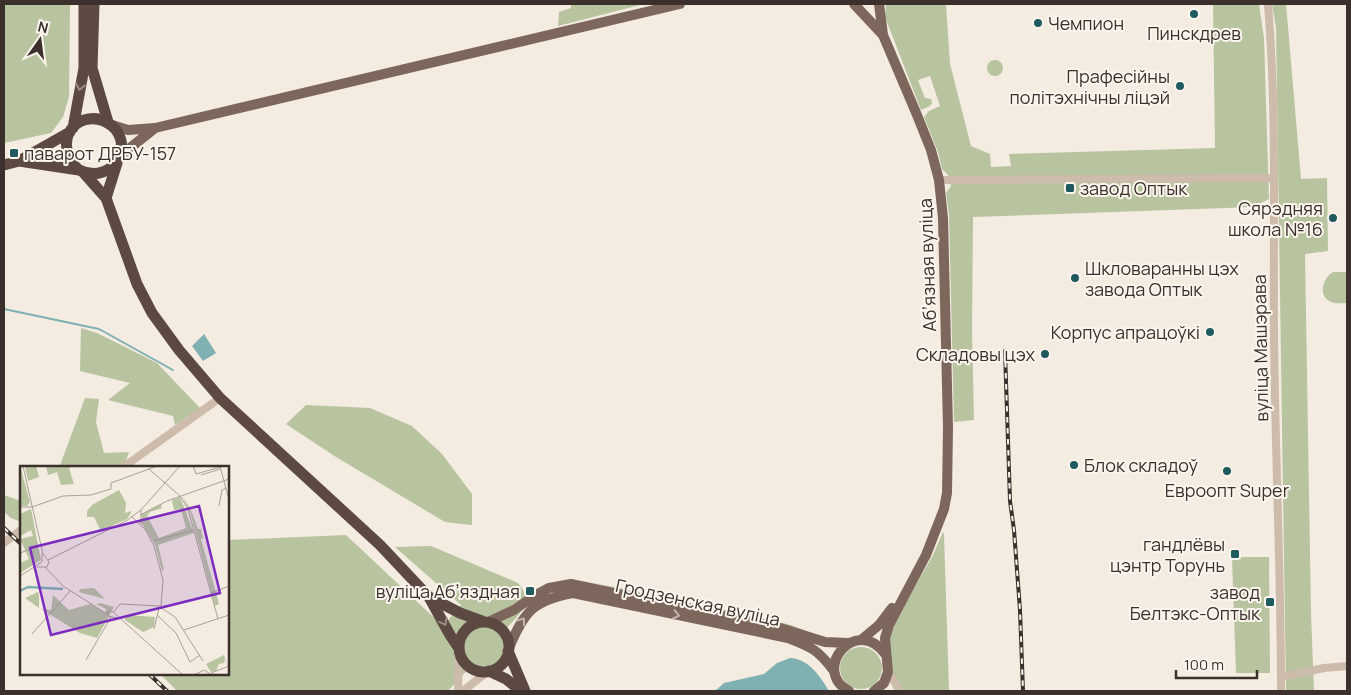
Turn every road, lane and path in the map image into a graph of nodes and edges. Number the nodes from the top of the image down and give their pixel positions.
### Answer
1 (84, 4) edge
2 (94, 4) edge
3 (680, 4) edge
4 (854, 4) edge
5 (879, 4) edge
6 (1268, 4) edge
7 (882, 35) junction
8 (110, 124) junction
9 (155, 128) junction
10 (71, 130) junction
11 (118, 159) junction
12 (19, 162) junction
13 (4, 165) edge
14 (81, 171) junction
15 (1274, 178) junction
16 (939, 180) junction
17 (106, 198) junction
18 (220, 398) junction
19 (125, 466) edge
20 (20, 531) edge
21 (4, 543) edge
22 (908, 587) junction
23 (429, 597) junction
24 (539, 598) junction
25 (485, 622) junction
26 (861, 640) junction
27 (848, 643) junction
28 (458, 649) junction
29 (509, 649) junction
30 (886, 655) junction
31 (1347, 666) edge
32 (834, 671) junction
33 (488, 672) junction
34 (888, 672) junction
35 (1281, 677) junction
36 (839, 687) edge
37 (458, 691) edge
38 (463, 691) edge
39 (521, 691) edge
40 (525, 691) edge
41 (850, 691) edge
42 (874, 691) edge
43 (900, 691) edge
44 (1281, 691) edge

1 -> 10 highway
2 - 8 highway
3 - 9 main road
4 - 7 main road, Абʼязная вуліца
5 - 7 main road, Абʼязная вуліца
6 - 15 street, вуліца Машэрава
7 - 16 main road, Абʼязная вуліца
8 - 9 main road
8 - 10 highway
8 - 11 highway
9 - 11 main road
10 - 12 highway
10 - 14 highway
11 - 14 highway
11 - 17 highway
12 - 13 highway
12 - 14 highway
14 - 17 highway
15 - 16 street
15 - 35 street, вуліца Машэрава
16 - 22 main road, Абʼязная вуліца
17 - 18 highway
18 - 19 street
18 - 23 highway
20 - 21 street
22 - 26 main road, Абʼязная вуліца
22 - 30 main road, Абʼязная вуліца
23 - 25 highway
23 -> 28 highway
24 - 25 main road
24 - 27 main road, Гродзенская вуліца
29 -> 24 main road
24 -> 32 main road, Гродзенская вуліца
25 - 28 highway
25 - 29 highway
26 - 27 main road, Абʼязная вуліца
26 - 30 main road
27 - 32 main road
28 - 33 highway
28 - 37 street
29 - 33 highway
29 - 40 highway
30 - 34 main road, Абʼязная вуліца
31 - 35 street
32 - 36 main road
33 - 38 street
33 - 39 highway
34 - 42 main road
34 - 43 street, Абʼязная вуліца
35 - 44 street, вуліца Машэрава
36 - 41 main road

